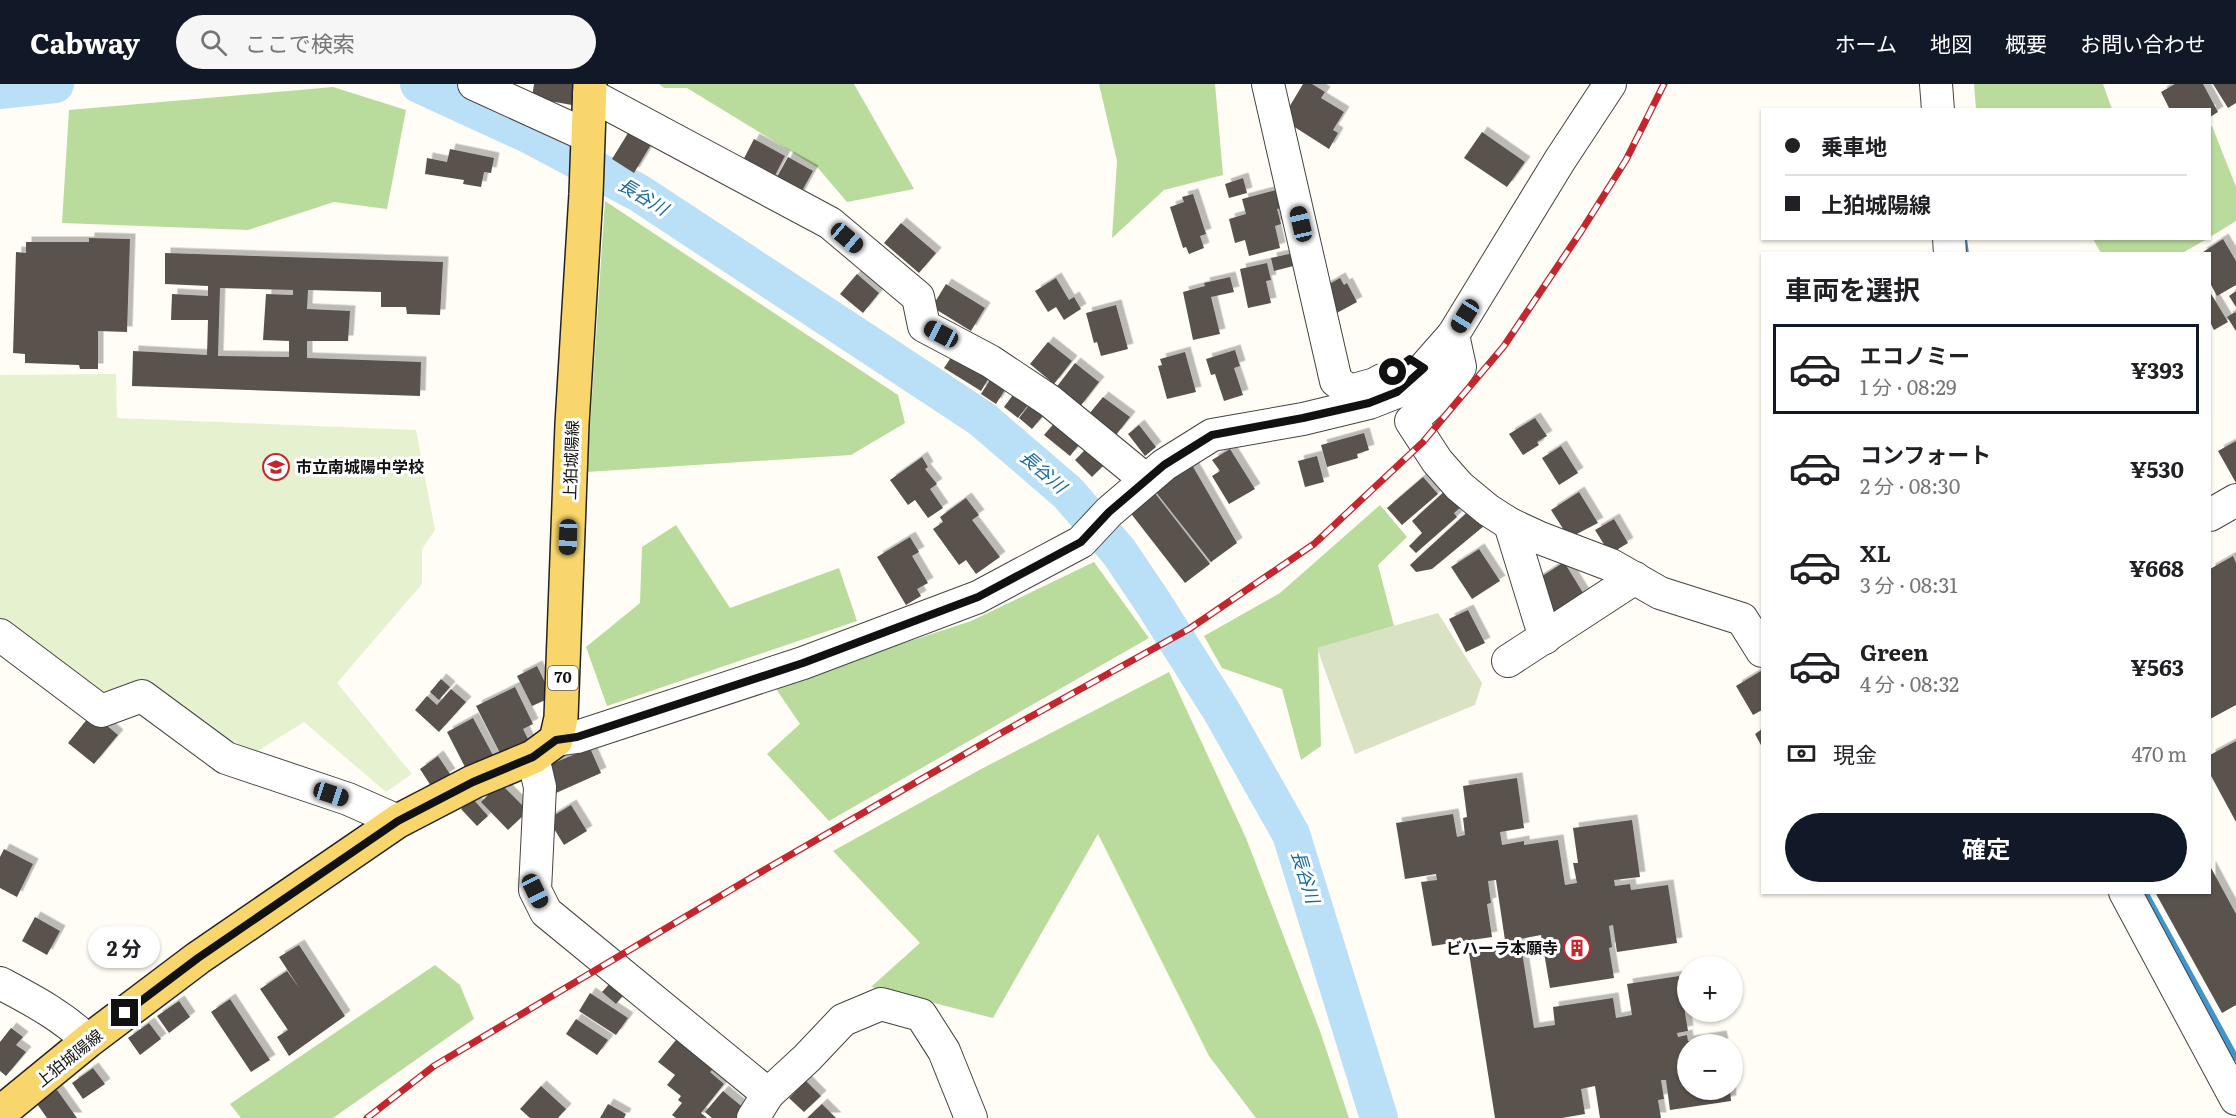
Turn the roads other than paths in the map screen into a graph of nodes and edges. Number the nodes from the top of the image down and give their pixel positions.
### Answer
1 (474, 84) edge
2 (1268, 84) edge
3 (1610, 84) edge
4 (1936, 84) edge
5 (590, 89) edge
6 (1938, 108) edge
7 (588, 144) junction
8 (1453, 335) junction
9 (1424, 368) junction
10 (1146, 480) junction
11 (2236, 500) edge
12 (2211, 514) edge
13 (1510, 524) junction
14 (1635, 578) junction
15 (0, 635) edge
16 (1545, 638) junction
17 (1761, 649) edge
18 (1508, 662) dead end
19 (545, 748) junction
20 (398, 821) junction
21 (2126, 894) edge
22 (0, 983) edge
23 (88, 1041) junction
24 (2236, 1099) edge
25 (761, 1106) edge
26 (0, 1113) edge
27 (971, 1118) edge

1 - 7 street
2 - 9 street
3 - 8 street
4 - 6 street
5 - 7 main road, 上狛城陽線 / 70
5 - 10 street
7 - 19 main road, 上狛城陽線 / 70
8 - 9 street
8 - 13 street
9 - 10 street
10 - 19 street
11 - 12 street
13 - 14 street
13 - 16 street
14 - 16 street
14 - 17 street
15 - 20 street
16 - 18 street
19 - 20 main road, 上狛城陽線
19 - 25 street
20 - 23 main road, 上狛城陽線
21 - 24 street
22 - 23 street
23 - 26 main road, 上狛城陽線
25 - 27 street

